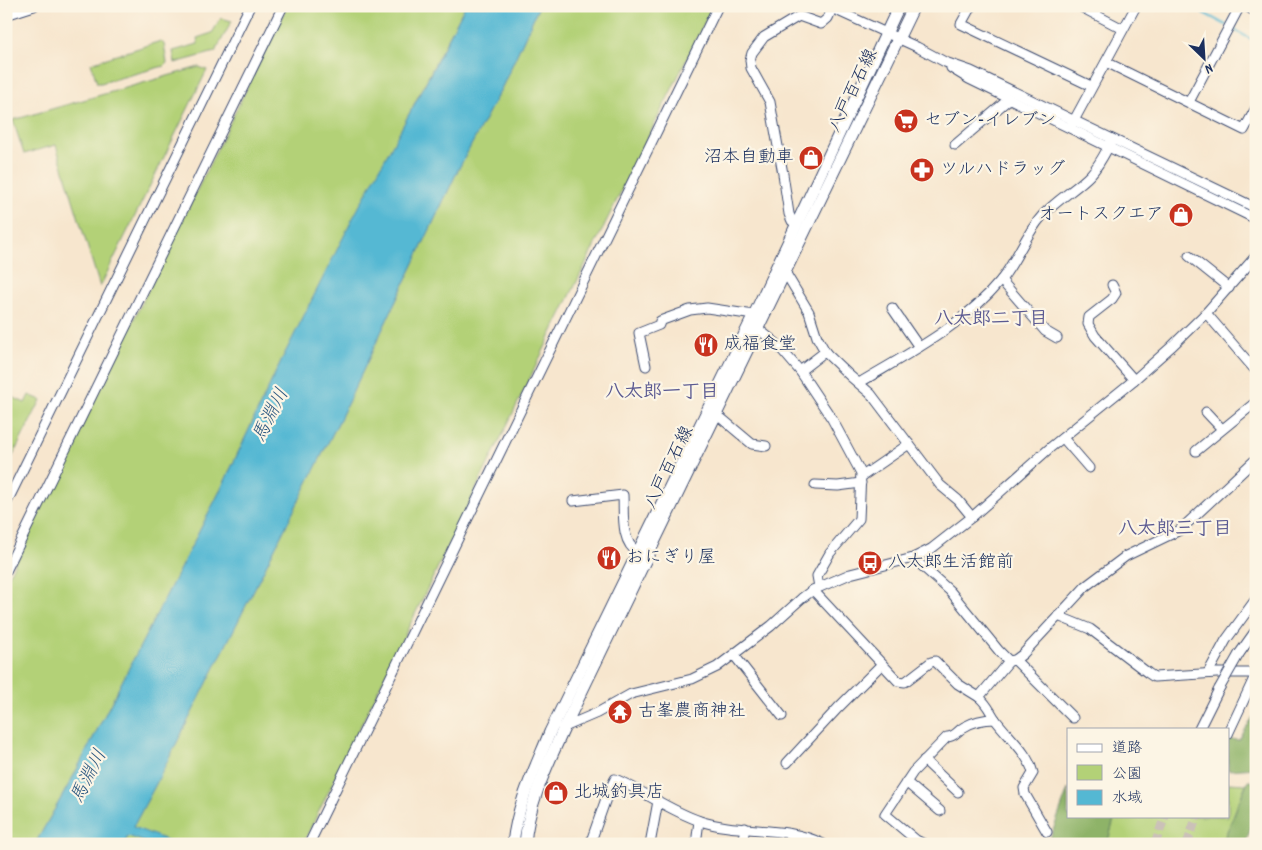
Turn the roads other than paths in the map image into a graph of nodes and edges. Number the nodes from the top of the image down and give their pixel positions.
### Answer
1 (34, 6) edge
2 (250, 6) edge
3 (283, 6) edge
4 (718, 6) edge
5 (899, 6) edge
6 (914, 6) edge
7 (971, 6) edge
8 (1079, 6) edge
9 (1136, 6) edge
10 (1240, 6) edge
11 (1246, 6) edge
12 (830, 8) edge
13 (1256, 12) edge
14 (6, 15) edge
15 (1123, 29) junction
16 (886, 33) junction
17 (899, 39) junction
18 (916, 48) junction
19 (1106, 62) junction
20 (1091, 86) junction
21 (1009, 99) junction
22 (1189, 102) junction
23 (1256, 108) edge
24 (1071, 124) junction
25 (1110, 143) junction
26 (955, 145) dead end
27 (1256, 208) edge
28 (1256, 218) edge
29 (796, 224) junction
30 (1189, 256) dead end
31 (1256, 256) edge
32 (784, 272) junction
33 (1001, 280) junction
34 (1112, 285) dead end
35 (1229, 288) junction
36 (892, 308) dead end
37 (1206, 313) junction
38 (754, 315) junction
39 (757, 328) junction
40 (1057, 338) dead end
41 (919, 347) junction
42 (826, 353) junction
43 (646, 366) dead end
44 (800, 371) junction
45 (1256, 371) edge
46 (1134, 380) junction
47 (859, 383) junction
48 (1256, 402) edge
49 (1206, 412) dead end
50 (715, 416) junction
51 (1222, 429) junction
52 (1063, 438) junction
53 (909, 444) junction
54 (766, 446) dead end
55 (1196, 451) dead end
56 (1256, 459) edge
57 (1089, 468) dead end
58 (861, 480) junction
59 (815, 484) dead end
60 (573, 501) dead end
61 (6, 504) edge
62 (972, 517) junction
63 (638, 552) junction
64 (913, 558) junction
65 (6, 571) edge
66 (816, 588) junction
67 (1256, 599) edge
68 (1058, 616) junction
69 (1256, 630) edge
70 (734, 655) junction
71 (1012, 661) junction
72 (882, 664) junction
73 (1208, 673) junction
74 (1256, 673) edge
75 (979, 697) junction
76 (782, 716) dead end
77 (1072, 718) dead end
78 (995, 719) junction
79 (564, 728) junction
80 (1200, 728) edge
81 (1230, 729) edge
82 (550, 732) junction
83 (924, 760) junction
84 (787, 763) dead end
85 (906, 782) junction
86 (958, 792) dead end
87 (658, 801) junction
88 (940, 811) dead end
89 (699, 821) junction
90 (745, 828) junction
91 (1047, 832) dead end
92 (789, 839) edge
93 (309, 844) edge
94 (513, 844) edge
95 (525, 844) edge
96 (590, 844) edge
97 (650, 844) edge
98 (696, 844) edge
99 (742, 844) edge
100 (823, 844) edge
101 (924, 844) edge

1 - 14 street
2 - 61 street
3 - 65 street
4 - 93 street
5 - 16 main road, 八戸百石線
6 - 17 main road, 八戸百石線
7 - 20 street
8 - 15 street
9 - 15 street
10 - 22 street
11 - 13 street
12 - 16 street
12 - 29 street
15 - 19 street
16 - 17 street
16 - 29 main road, 八戸百石線
17 - 18 street
17 - 32 main road, 八戸百石線
18 - 21 street
18 - 24 street
19 - 20 street
19 - 22 street
20 - 24 street
21 - 24 street
21 - 26 street
22 - 23 street
24 - 25 street
25 - 27 street
25 - 28 street
25 - 33 street
29 - 38 main road, 八戸百石線
30 - 35 street
31 - 35 street
32 - 39 main road, 八戸百石線
32 - 42 street
33 - 40 street
33 - 41 street
34 - 46 street
35 - 37 street
36 - 41 street
37 - 45 street
37 - 46 street
38 - 43 street
38 - 63 main road, 八戸百石線
39 - 44 street
39 - 50 main road, 八戸百石線
41 - 47 street
42 - 44 street
42 - 47 street
44 - 58 street
46 - 52 street
47 - 53 street
48 - 51 street
49 - 51 street
50 - 54 street
50 - 79 main road, 八戸百石線
51 - 55 street
52 - 57 street
52 - 62 street
53 - 58 street
53 - 62 street
56 - 68 street
58 - 59 street
58 - 66 street
60 - 63 street
62 - 64 street
63 - 82 main road, 八戸百石線
64 - 66 street
64 - 71 street
66 - 70 street
66 - 72 street
67 - 73 street
68 - 71 street
68 - 73 street
69 - 80 street, bridge
70 - 76 street
70 - 79 street
71 - 75 street
71 - 77 street
72 - 75 street
72 - 84 street
73 - 74 street
74 - 81 street
75 - 78 street
78 - 83 street
78 - 91 street
79 - 82 street
79 - 95 main road, 八戸百石線
82 - 94 main road, 八戸百石線
83 - 85 street
83 - 86 street
85 - 88 street
85 - 101 street
87 - 89 street
87 - 96 street
87 - 97 street
89 - 90 street
89 - 98 street
90 - 92 street
90 - 99 street
92 - 100 street

